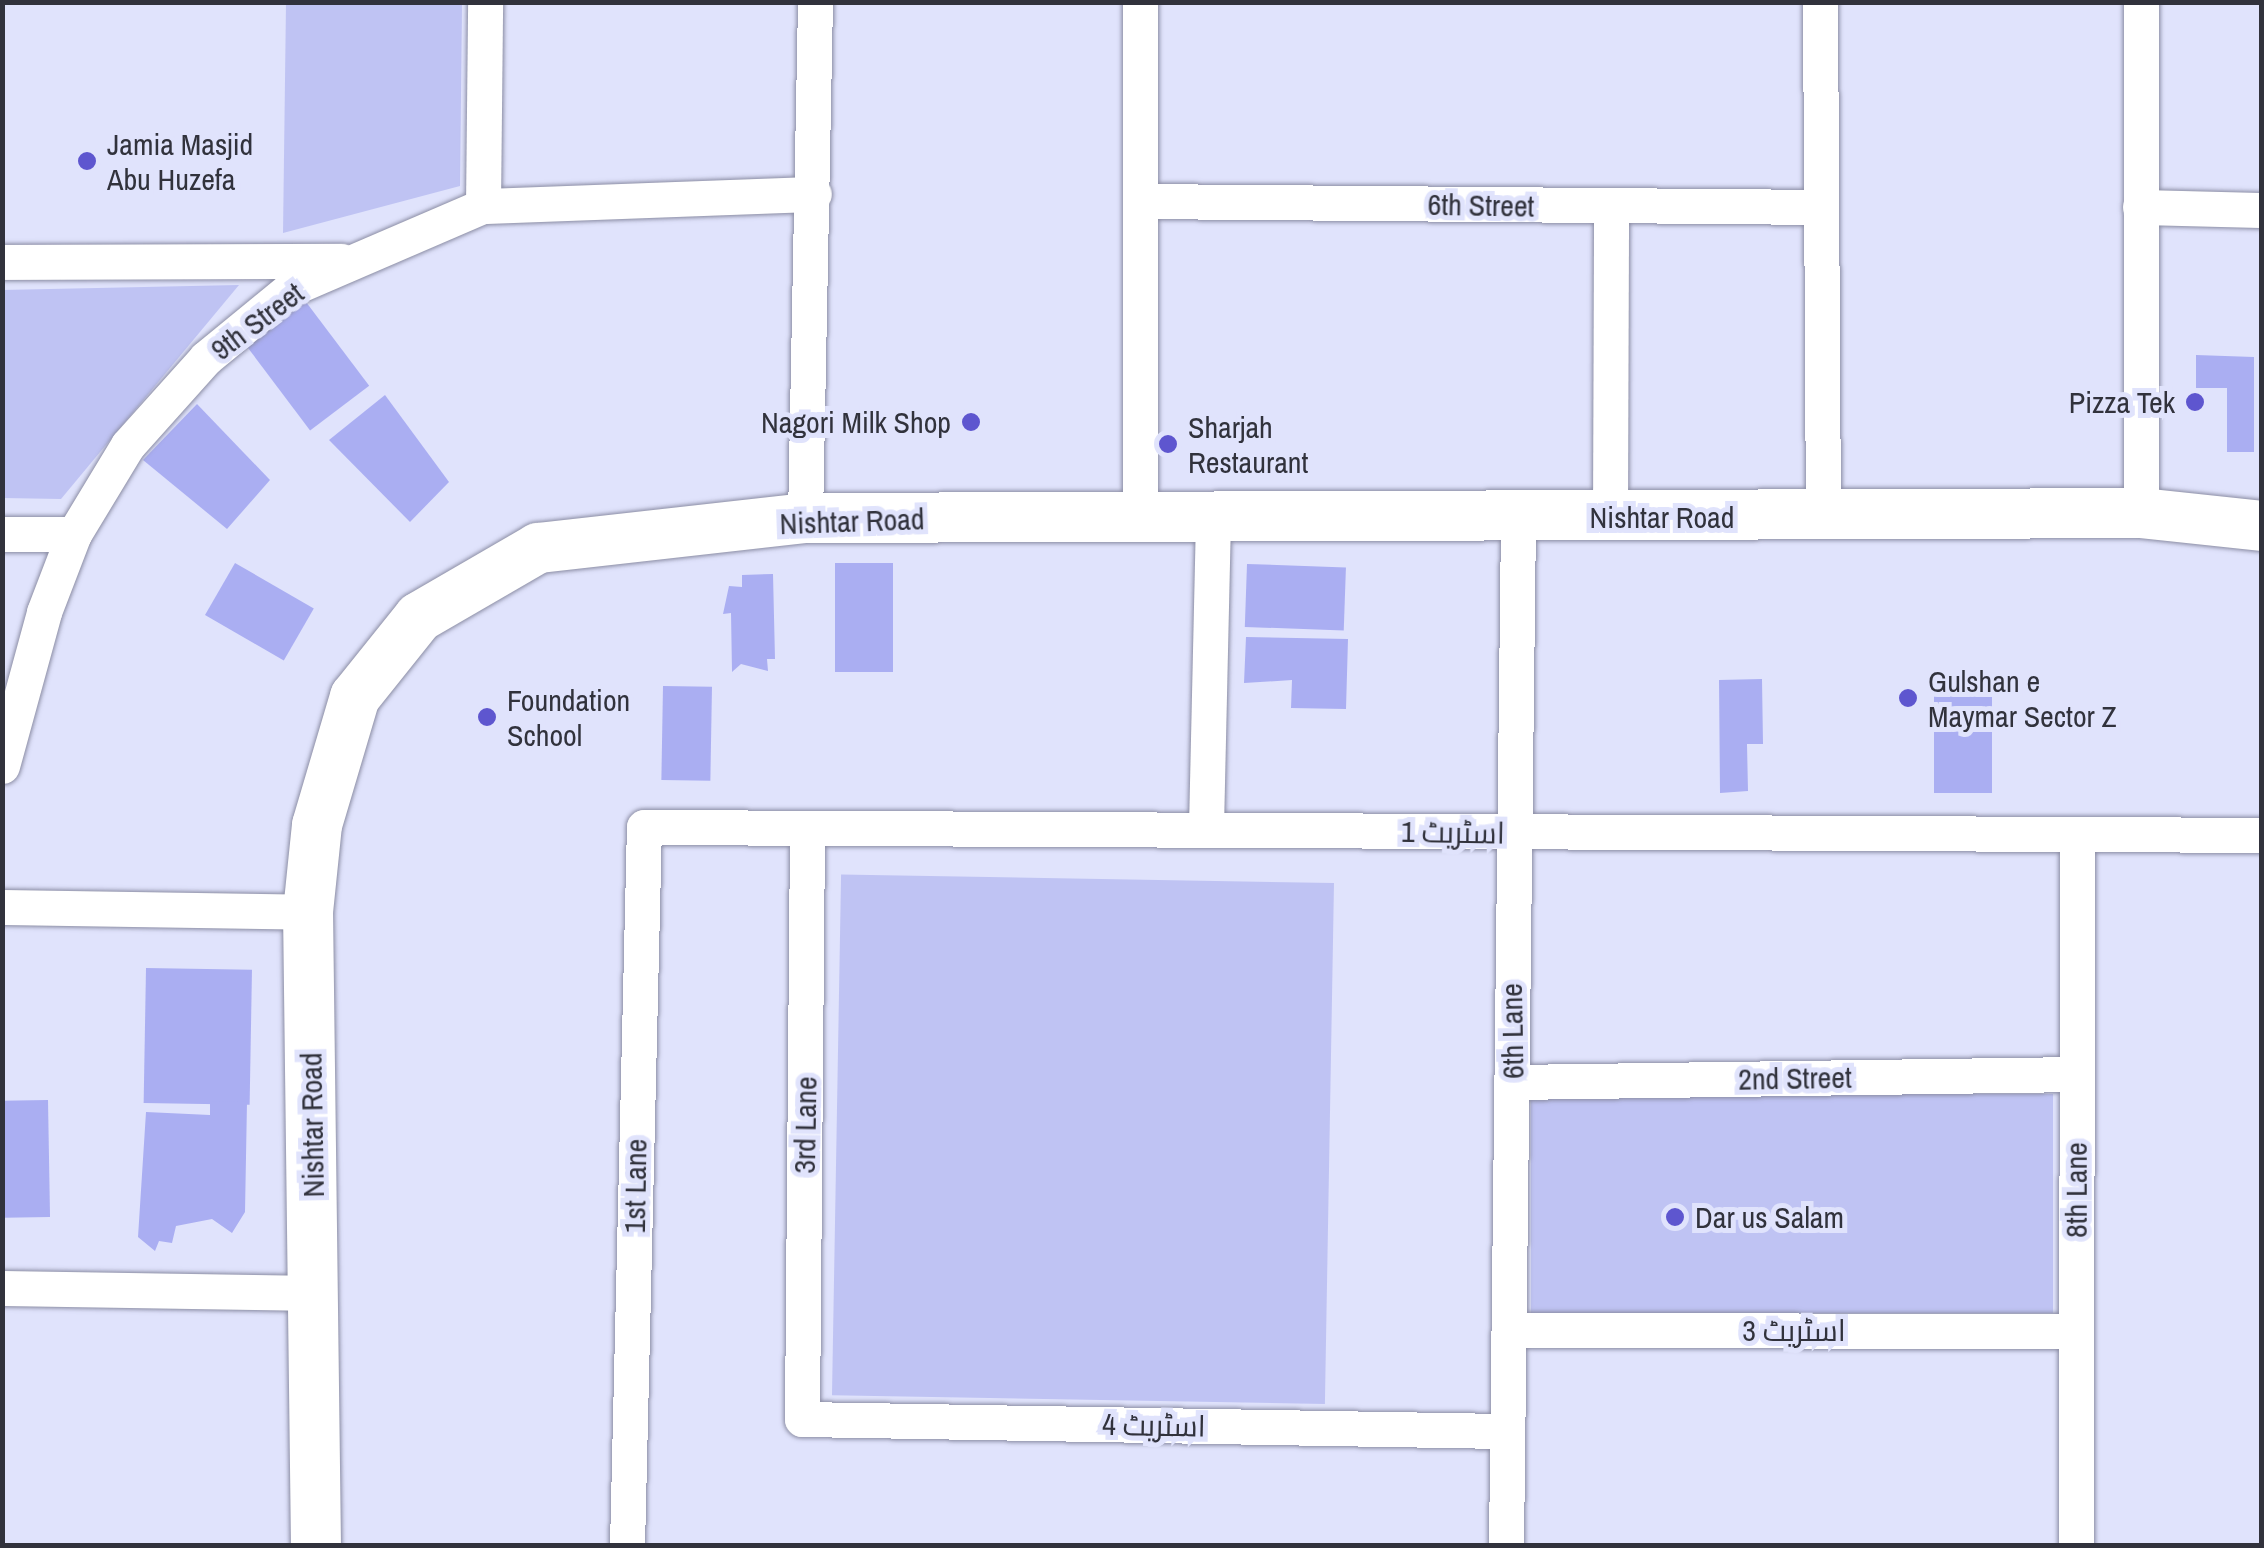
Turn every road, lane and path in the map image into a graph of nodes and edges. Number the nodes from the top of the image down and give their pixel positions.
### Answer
1 (484, 2) edge
2 (815, 2) edge
3 (1140, 2) edge
4 (1820, 2) edge
5 (2141, 2) edge
6 (814, 194) junction
7 (1140, 201) junction
8 (483, 206) junction
9 (1611, 206) junction
10 (2140, 207) junction
11 (1822, 208) junction
12 (2262, 210) edge
13 (362, 260) junction
14 (2, 262) edge
15 (2141, 514) junction
16 (1610, 517) junction
17 (1823, 517) junction
18 (805, 518) junction
19 (1140, 518) junction
20 (1214, 518) junction
21 (1518, 518) junction
22 (2262, 526) edge
23 (2, 534) edge
24 (74, 534) junction
25 (2, 766) edge
26 (1206, 827) junction
27 (644, 828) joint
28 (807, 832) junction
29 (1508, 834) junction
30 (2077, 835) junction
31 (2262, 836) edge
32 (2, 908) edge
33 (308, 912) junction
34 (2076, 1074) junction
35 (1513, 1082) junction
36 (2, 1288) edge
37 (315, 1293) junction
38 (1511, 1330) junction
39 (2076, 1331) junction
40 (802, 1418) joint
41 (1507, 1431) junction
42 (316, 1546) edge
43 (626, 1546) edge
44 (1506, 1546) edge
45 (2076, 1546) edge

1 - 8 street
2 - 6 street
3 - 7 street
4 - 11 street
5 - 10 street
6 - 8 street, 9th Street
6 - 18 street
7 - 9 street, 6th Street
7 - 19 street
8 - 13 street, 9th Street
9 - 11 street, 6th Street
9 - 16 street
10 - 12 street
10 - 15 street
11 - 17 street
13 - 14 street
13 - 24 street, 9th Street
15 - 17 street, Nishtar Road
15 - 22 street, Nishtar Road
16 - 17 street, Nishtar Road
16 - 21 street, Nishtar Road
18 - 19 street, Nishtar Road
18 - 33 street, Nishtar Road
19 - 20 street, Nishtar Road
20 - 21 street, Nishtar Road
20 - 26 street
21 - 29 street, 6th Lane
23 - 24 street
24 - 25 street, 9th Street
26 - 28 street, اسٹریٹ 1
26 - 29 street, اسٹریٹ 1
27 - 28 street, اسٹریٹ 1
27 - 43 street, 1st Lane
28 - 40 street, 3rd Lane
29 - 30 street, اسٹریٹ 1
29 - 35 street, 6th Lane
30 - 31 street, اسٹریٹ 1
30 - 34 street, 8th Lane
32 - 33 street
33 - 37 street, Nishtar Road
34 - 35 street, 2nd Street
34 - 39 street, 8th Lane
35 - 38 street, 6th Lane
36 - 37 street
37 - 42 street, Nishtar Road
38 - 39 street, اسٹریٹ 3
38 - 41 street, 6th Lane
39 - 45 street, 8th Lane
40 - 41 street, اسٹریٹ 4
41 - 44 street, 6th Lane

